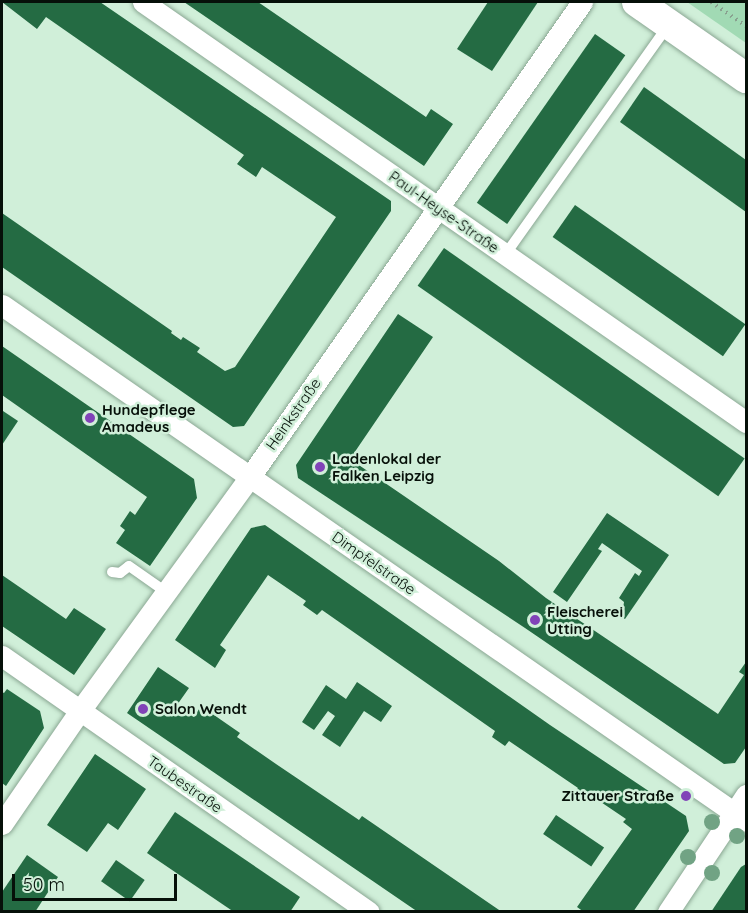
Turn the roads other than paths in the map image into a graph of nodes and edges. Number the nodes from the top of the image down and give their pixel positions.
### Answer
1 (142, 2) edge
2 (582, 2) edge
3 (637, 2) edge
4 (669, 24) junction
5 (747, 78) edge
6 (438, 208) junction
7 (505, 255) junction
8 (2, 305) edge
9 (747, 422) edge
10 (249, 478) junction
11 (112, 572) dead end
12 (166, 592) junction
13 (2, 656) edge
14 (79, 712) junction
15 (747, 795) edge
16 (740, 817) edge
17 (2, 824) edge
18 (369, 912) edge
19 (668, 912) edge

1 - 6 street, Paul-Heyse-Straße
2 - 6 street, Heinkstraße
3 - 4 main road
4 - 5 main road
4 - 7 lane
6 - 7 street, Paul-Heyse-Straße
6 - 10 street, Heinkstraße
7 - 9 street, Paul-Heyse-Straße
8 - 10 street, Dimpfelstraße
10 - 12 street, Heinkstraße
10 - 16 street, Dimpfelstraße
11 - 12 lane
12 - 14 street, Heinkstraße
13 - 14 street, Taubestraße
14 - 17 street, Heinkstraße
14 - 18 street, Taubestraße
15 - 16 street
16 - 19 street

